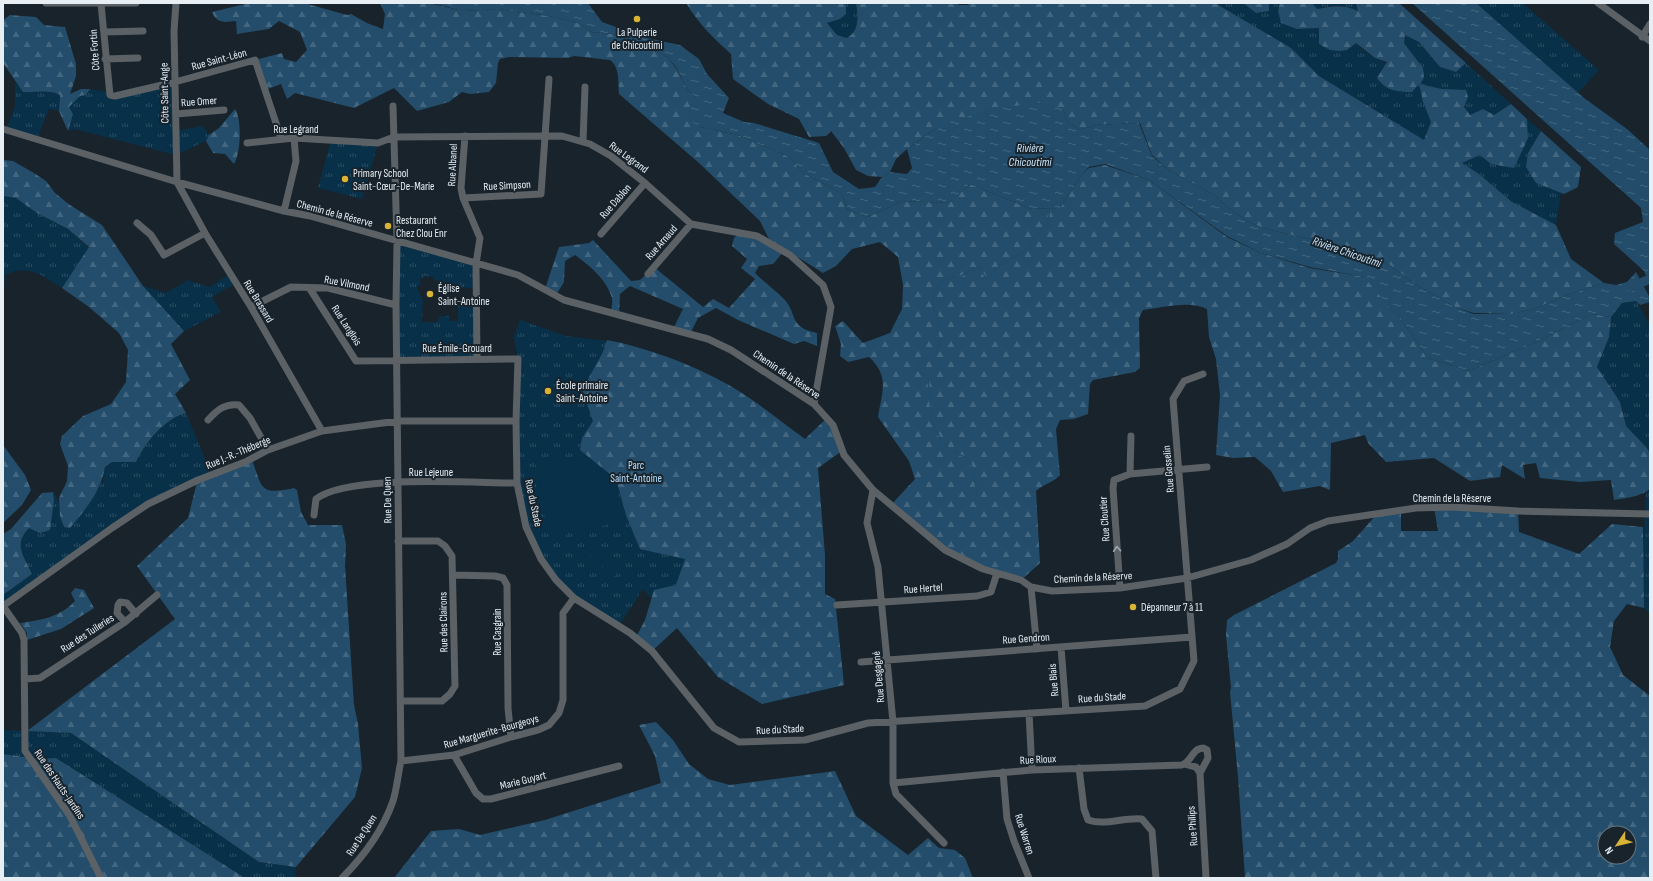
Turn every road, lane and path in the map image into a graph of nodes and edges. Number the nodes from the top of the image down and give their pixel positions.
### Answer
1 (46, 3) edge
2 (136, 3) edge
3 (176, 3) edge
4 (1598, 3) edge
5 (102, 4) junction
6 (1650, 24) edge
7 (143, 31) dead end
8 (104, 32) junction
9 (1642, 37) junction
10 (1650, 41) edge
11 (138, 58) dead end
12 (106, 59) junction
13 (549, 79) dead end
14 (175, 82) junction
15 (585, 87) dead end
16 (110, 94) joint
17 (393, 106) dead end
18 (224, 110) dead end
19 (176, 114) junction
20 (3, 130) edge
21 (465, 136) junction
22 (545, 136) junction
23 (394, 137) junction
24 (281, 138) junction
25 (294, 138) junction
26 (583, 142) junction
27 (247, 143) dead end
28 (177, 182) junction
29 (645, 183) junction
30 (463, 198) junction
31 (284, 211) junction
32 (137, 222) dead end
33 (691, 224) junction
34 (205, 233) junction
35 (601, 234) dead end
36 (397, 242) junction
37 (476, 264) junction
38 (648, 274) dead end
39 (310, 288) junction
40 (396, 304) junction
41 (251, 307) junction
42 (477, 358) junction
43 (396, 359) junction
44 (518, 359) joint
45 (1202, 374) dead end
46 (814, 404) junction
47 (208, 420) dead end
48 (398, 421) junction
49 (516, 421) junction
50 (322, 431) junction
51 (1130, 436) dead end
52 (268, 450) junction
53 (1207, 467) dead end
54 (1179, 470) junction
55 (1130, 474) junction
56 (397, 483) junction
57 (517, 483) junction
58 (874, 490) junction
59 (1650, 514) edge
60 (314, 515) dead end
61 (398, 541) junction
62 (997, 573) junction
63 (453, 576) junction
64 (1187, 578) junction
65 (1031, 587) junction
66 (1120, 588) junction
67 (157, 595) dead end
68 (574, 598) junction
69 (882, 602) junction
70 (837, 605) dead end
71 (3, 606) edge
72 (136, 614) junction
73 (125, 622) junction
74 (1192, 637) junction
75 (1061, 647) junction
76 (1037, 648) junction
77 (887, 660) junction
78 (861, 662) dead end
79 (25, 679) junction
80 (401, 701) junction
81 (1066, 711) junction
82 (1029, 713) junction
83 (893, 722) junction
84 (511, 736) junction
85 (454, 755) junction
86 (401, 761) junction
87 (1185, 764) junction
88 (619, 766) dead end
89 (1079, 768) junction
90 (1032, 770) junction
91 (1003, 772) junction
92 (1200, 773) junction
93 (893, 783) junction
94 (944, 843) dead end
95 (101, 878) edge
96 (342, 878) edge
97 (1029, 878) edge
98 (1156, 878) edge
99 (1206, 878) edge

1 - 5 street
2 - 5 street
3 - 14 street, Côte Saint-Ange
4 - 9 street
5 - 8 street, Côte Fortin
6 - 9 street
7 - 8 street
8 - 12 street, Côte Fortin
9 - 10 street
11 - 12 street
12 - 16 street, Côte Fortin
13 - 22 street
14 - 16 street, Rue Saint-Léon
14 - 19 street, Côte Saint-Ange
14 - 24 street, Rue Saint-Léon
15 - 26 street
17 - 23 street, Rue De Quen
18 - 19 street, Rue Omer
19 - 28 street, Côte Saint-Ange
20 - 28 street, Chemin de la Réserve
21 - 22 street, Rue Legrand
21 - 23 street, Rue Legrand
21 - 30 street, Rue Albanel
22 - 26 street, Rue Legrand
22 - 30 street, Rue Simpson
23 - 25 street, Rue Legrand
23 - 36 street, Rue De Quen
24 - 25 street, Rue Legrand
24 - 27 street, Rue Legrand
25 - 31 street
26 - 29 street, Rue Legrand
28 - 31 street, Chemin de la Réserve
28 - 34 street, Rue Brassard
29 - 33 street, Rue Legrand
29 - 35 street, Rue Dablon
30 - 37 street, Rue Albanel
31 - 36 street, Chemin de la Réserve
32 - 34 street
33 - 38 street, Rue Arnaud
33 - 46 street
34 - 41 street, Rue Brassard
36 - 37 street, Chemin de la Réserve
36 - 40 street, Rue De Quen
37 - 42 street, Rue Albanel
37 - 46 street, Chemin de la Réserve
39 - 40 street, Rue Vilmond
39 - 41 street, Rue Vilmond
39 - 43 street, Rue Langlois
40 - 43 street, Rue De Quen
41 - 50 street, Rue Brassard
42 - 43 street, Rue Émile-Grouard
42 - 44 street, Rue Émile-Grouard
43 - 48 street, Rue De Quen
44 - 49 street, Rue du Stade
45 - 54 street, Rue Gosselin
46 - 58 street, Chemin de la Réserve
47 - 52 street
48 - 49 street, Rue J.-R.-Théberge
48 - 50 street, Rue J.-R.-Théberge
48 - 56 street, Rue De Quen
49 - 57 street, Rue du Stade
50 - 52 street, Rue J.-R.-Théberge
51 - 55 street
52 - 71 street, Rue J.-R.-Théberge
53 - 54 street
54 - 55 street
54 - 64 street, Rue Gosselin
66 -> 55 street, Rue Cloutier
56 - 57 street, Rue Lejeune
56 - 60 street, Rue Lejeune
56 - 61 street, Rue De Quen
57 - 68 street, Rue du Stade
58 - 62 street, Chemin de la Réserve
58 - 69 street, Rue Desgagné
59 - 64 street, Chemin de la Réserve
61 - 63 street, Rue des Clairons
61 - 80 street, Rue De Quen
62 - 65 street, Chemin de la Réserve
62 - 69 street, Rue Hertel
63 - 80 street, Rue des Clairons
63 - 84 street, Rue Casgrain
64 - 66 street, Chemin de la Réserve
64 - 74 street, Rue du Stade
65 - 66 street, Chemin de la Réserve
65 - 76 street
67 - 72 street, Rue des Tuileries
68 - 83 street, Rue du Stade
68 - 84 street, Rue Marguerite-Bourgeoys
69 - 70 street, Rue Hertel
69 - 77 street, Rue Desgagné
71 - 79 street, Rue des Hauts-Jardins
72 - 73 street, Rue des Tuileries
72 - 73 street
73 - 79 street, Rue des Tuileries
74 - 75 street, Rue Gendron
74 - 81 street, Rue du Stade
75 - 76 street, Rue Gendron
75 - 81 street, Rue Blais
76 - 77 street, Rue Gendron
77 - 78 street, Rue Gendron
77 - 83 street, Rue Desgagné
79 - 95 street, Rue des Hauts-Jardins
80 - 86 street, Rue De Quen
81 - 82 street, Rue du Stade
82 - 83 street, Rue du Stade
82 - 90 street
83 - 93 street, Rue Desgagné
84 - 85 street, Rue Marguerite-Bourgeoys
85 - 86 street, Rue Marguerite-Bourgeoys
85 - 88 street, Marie Guyart
86 - 96 street, Rue De Quen
87 - 89 street, Rue Rioux
87 - 92 street
87 - 92 street
89 - 90 street, Rue Rioux
89 - 98 street
90 - 91 street, Rue Rioux
91 - 93 street, Rue Rioux
91 - 97 street, Rue Warren
92 - 99 street, Rue Philips
93 - 94 street, Rue Desgagné

